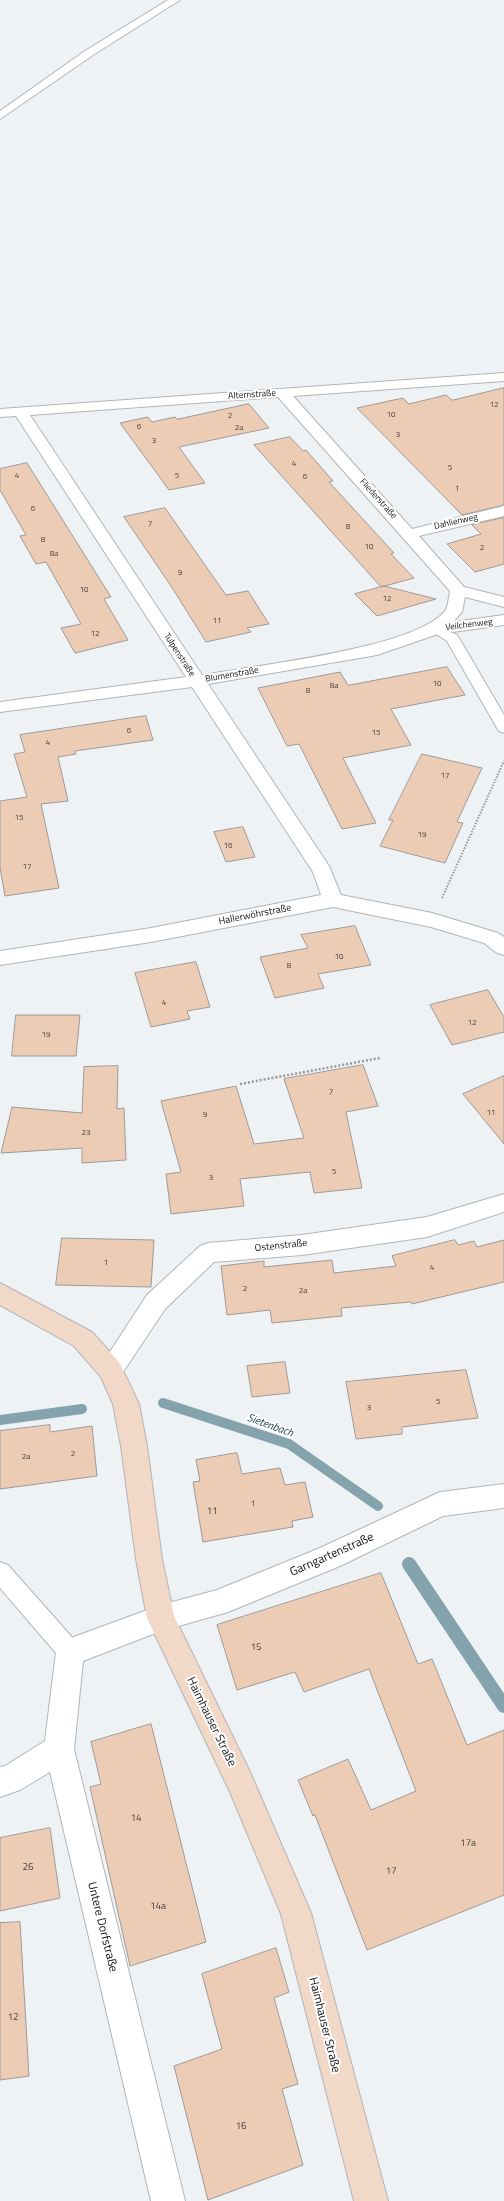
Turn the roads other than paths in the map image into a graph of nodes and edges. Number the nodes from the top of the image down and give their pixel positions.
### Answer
1 (174, 0) edge
2 (0, 116) edge
3 (504, 377) edge
4 (282, 393) junction
5 (21, 412) junction
6 (0, 413) edge
7 (504, 511) edge
8 (409, 534) junction
9 (458, 590) junction
10 (504, 602) edge
11 (504, 620) edge
12 (435, 629) junction
13 (196, 681) junction
14 (0, 707) edge
15 (504, 728) edge
16 (333, 900) junction
17 (504, 948) edge
18 (0, 958) edge
19 (504, 1203) edge
20 (0, 1293) edge
21 (110, 1370) junction
22 (504, 1496) edge
23 (0, 1572) edge
24 (161, 1618) junction
25 (70, 1652) junction
26 (60, 1749) junction
27 (0, 1782) edge
28 (168, 2201) edge
29 (371, 2201) edge

1 - 2 street
3 - 4 street, Alternstraße
4 - 5 street, Alternstraße
4 - 8 street, Fliederstraße
5 - 6 street, Alternstraße
5 - 13 street, Tulpenstraße
7 - 8 street, Dahlienweg
8 - 9 street, Fliederstraße
9 - 10 street
9 - 12 street, Blumenstraße
11 - 12 street, Veilchenweg
12 - 13 street, Blumenstraße
12 - 15 lane
13 - 14 street, Blumenstraße
13 - 16 street, Tulpenstraße
16 - 17 street, Hallerwöhrstraße
16 - 18 street, Hallerwöhrstraße
19 - 21 street, Ostenstraße
20 - 21 main road, Haimhauser Straße
21 - 24 main road, Haimhauser Straße
22 - 24 street, Garngartenstraße
23 - 25 lane
24 - 25 street
24 - 29 main road, Haimhauser Straße
25 - 26 street, Untere Dorfstraße
26 - 27 street
26 - 28 street, Untere Dorfstraße

